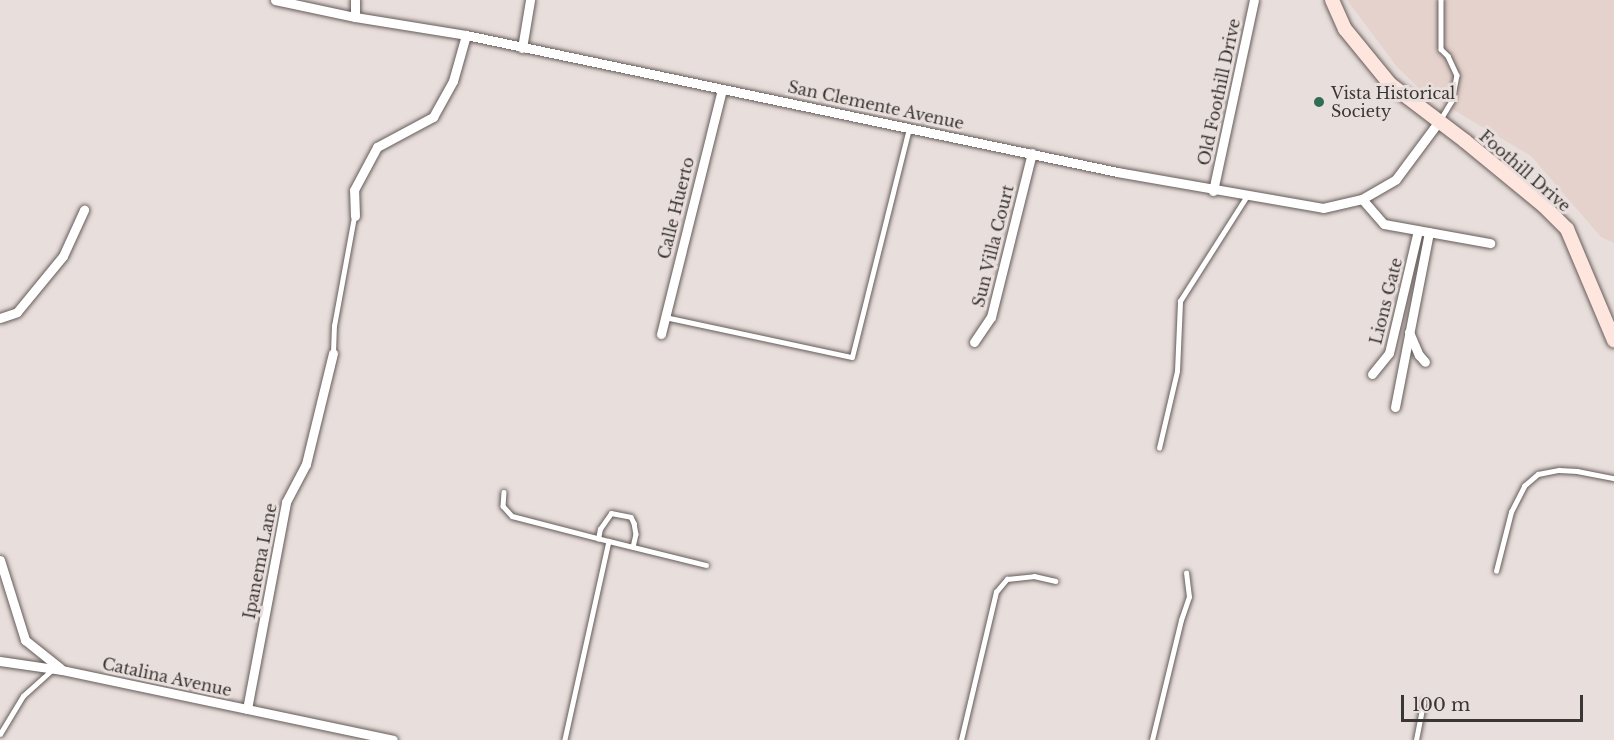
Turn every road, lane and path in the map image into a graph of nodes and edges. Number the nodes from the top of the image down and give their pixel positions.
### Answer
1 (275, 0) edge
2 (355, 0) edge
3 (530, 0) edge
4 (1254, 0) edge
5 (1332, 0) edge
6 (1440, 0) edge
7 (355, 17) junction
8 (466, 35) junction
9 (522, 48) junction
10 (722, 89) junction
11 (1439, 122) junction
12 (910, 128) junction
13 (1032, 153) junction
14 (1213, 191) junction
15 (1247, 196) junction
16 (1362, 199) junction
17 (84, 210) dead end
18 (354, 216) joint
19 (1418, 230) junction
20 (1429, 232) junction
21 (1490, 243) dead end
22 (664, 317) junction
23 (0, 318) edge
24 (1409, 332) junction
25 (661, 334) dead end
26 (1614, 340) edge
27 (974, 342) dead end
28 (333, 353) joint
29 (1425, 362) dead end
30 (1372, 374) dead end
31 (1395, 407) dead end
32 (1159, 448) dead end
33 (1614, 478) edge
34 (504, 492) dead end
35 (598, 538) junction
36 (609, 542) junction
37 (633, 547) junction
38 (0, 560) edge
39 (706, 565) dead end
40 (1496, 571) dead end
41 (1186, 573) dead end
42 (1055, 581) dead end
43 (0, 661) edge
44 (58, 669) junction
45 (1423, 703) dead end
46 (247, 709) junction
47 (0, 734) edge
48 (393, 740) edge
49 (565, 740) edge
50 (961, 740) edge
51 (1152, 740) edge
52 (1416, 740) edge

1 - 7 street, San Clemente Avenue
2 - 7 street
3 - 9 street
4 - 14 street, Old Foothill Drive
5 - 11 main road, Foothill Drive
6 - 11 lane
7 - 8 street, San Clemente Avenue
8 - 9 street, San Clemente Avenue
8 - 18 street
9 - 10 street, San Clemente Avenue
10 - 12 street, San Clemente Avenue
10 - 22 street, Calle Huerto
11 - 16 street, San Clemente Avenue
11 - 26 main road, Foothill Drive
12 - 13 street, San Clemente Avenue
12 - 22 lane
13 - 14 street, San Clemente Avenue
13 - 27 street, Sun Villa Court
14 - 15 street, San Clemente Avenue
15 - 16 street, San Clemente Avenue
15 - 32 lane
16 - 19 street
17 - 23 street
18 - 28 lane
19 - 20 street
19 - 30 street, Lions Gate
20 - 21 street
20 - 24 street
22 - 25 street, Calle Huerto
24 - 29 street
24 - 31 street
28 - 46 street, Ipanema Lane
33 - 40 lane
34 - 35 lane
35 - 36 lane
35 - 37 lane
36 - 37 lane
36 - 49 lane
37 - 39 lane
38 - 44 street, Catalina Avenue
41 - 51 lane
42 - 50 lane
43 - 44 street
44 - 46 street, Catalina Avenue
44 - 47 lane
45 - 52 lane
46 - 48 street, Catalina Avenue

